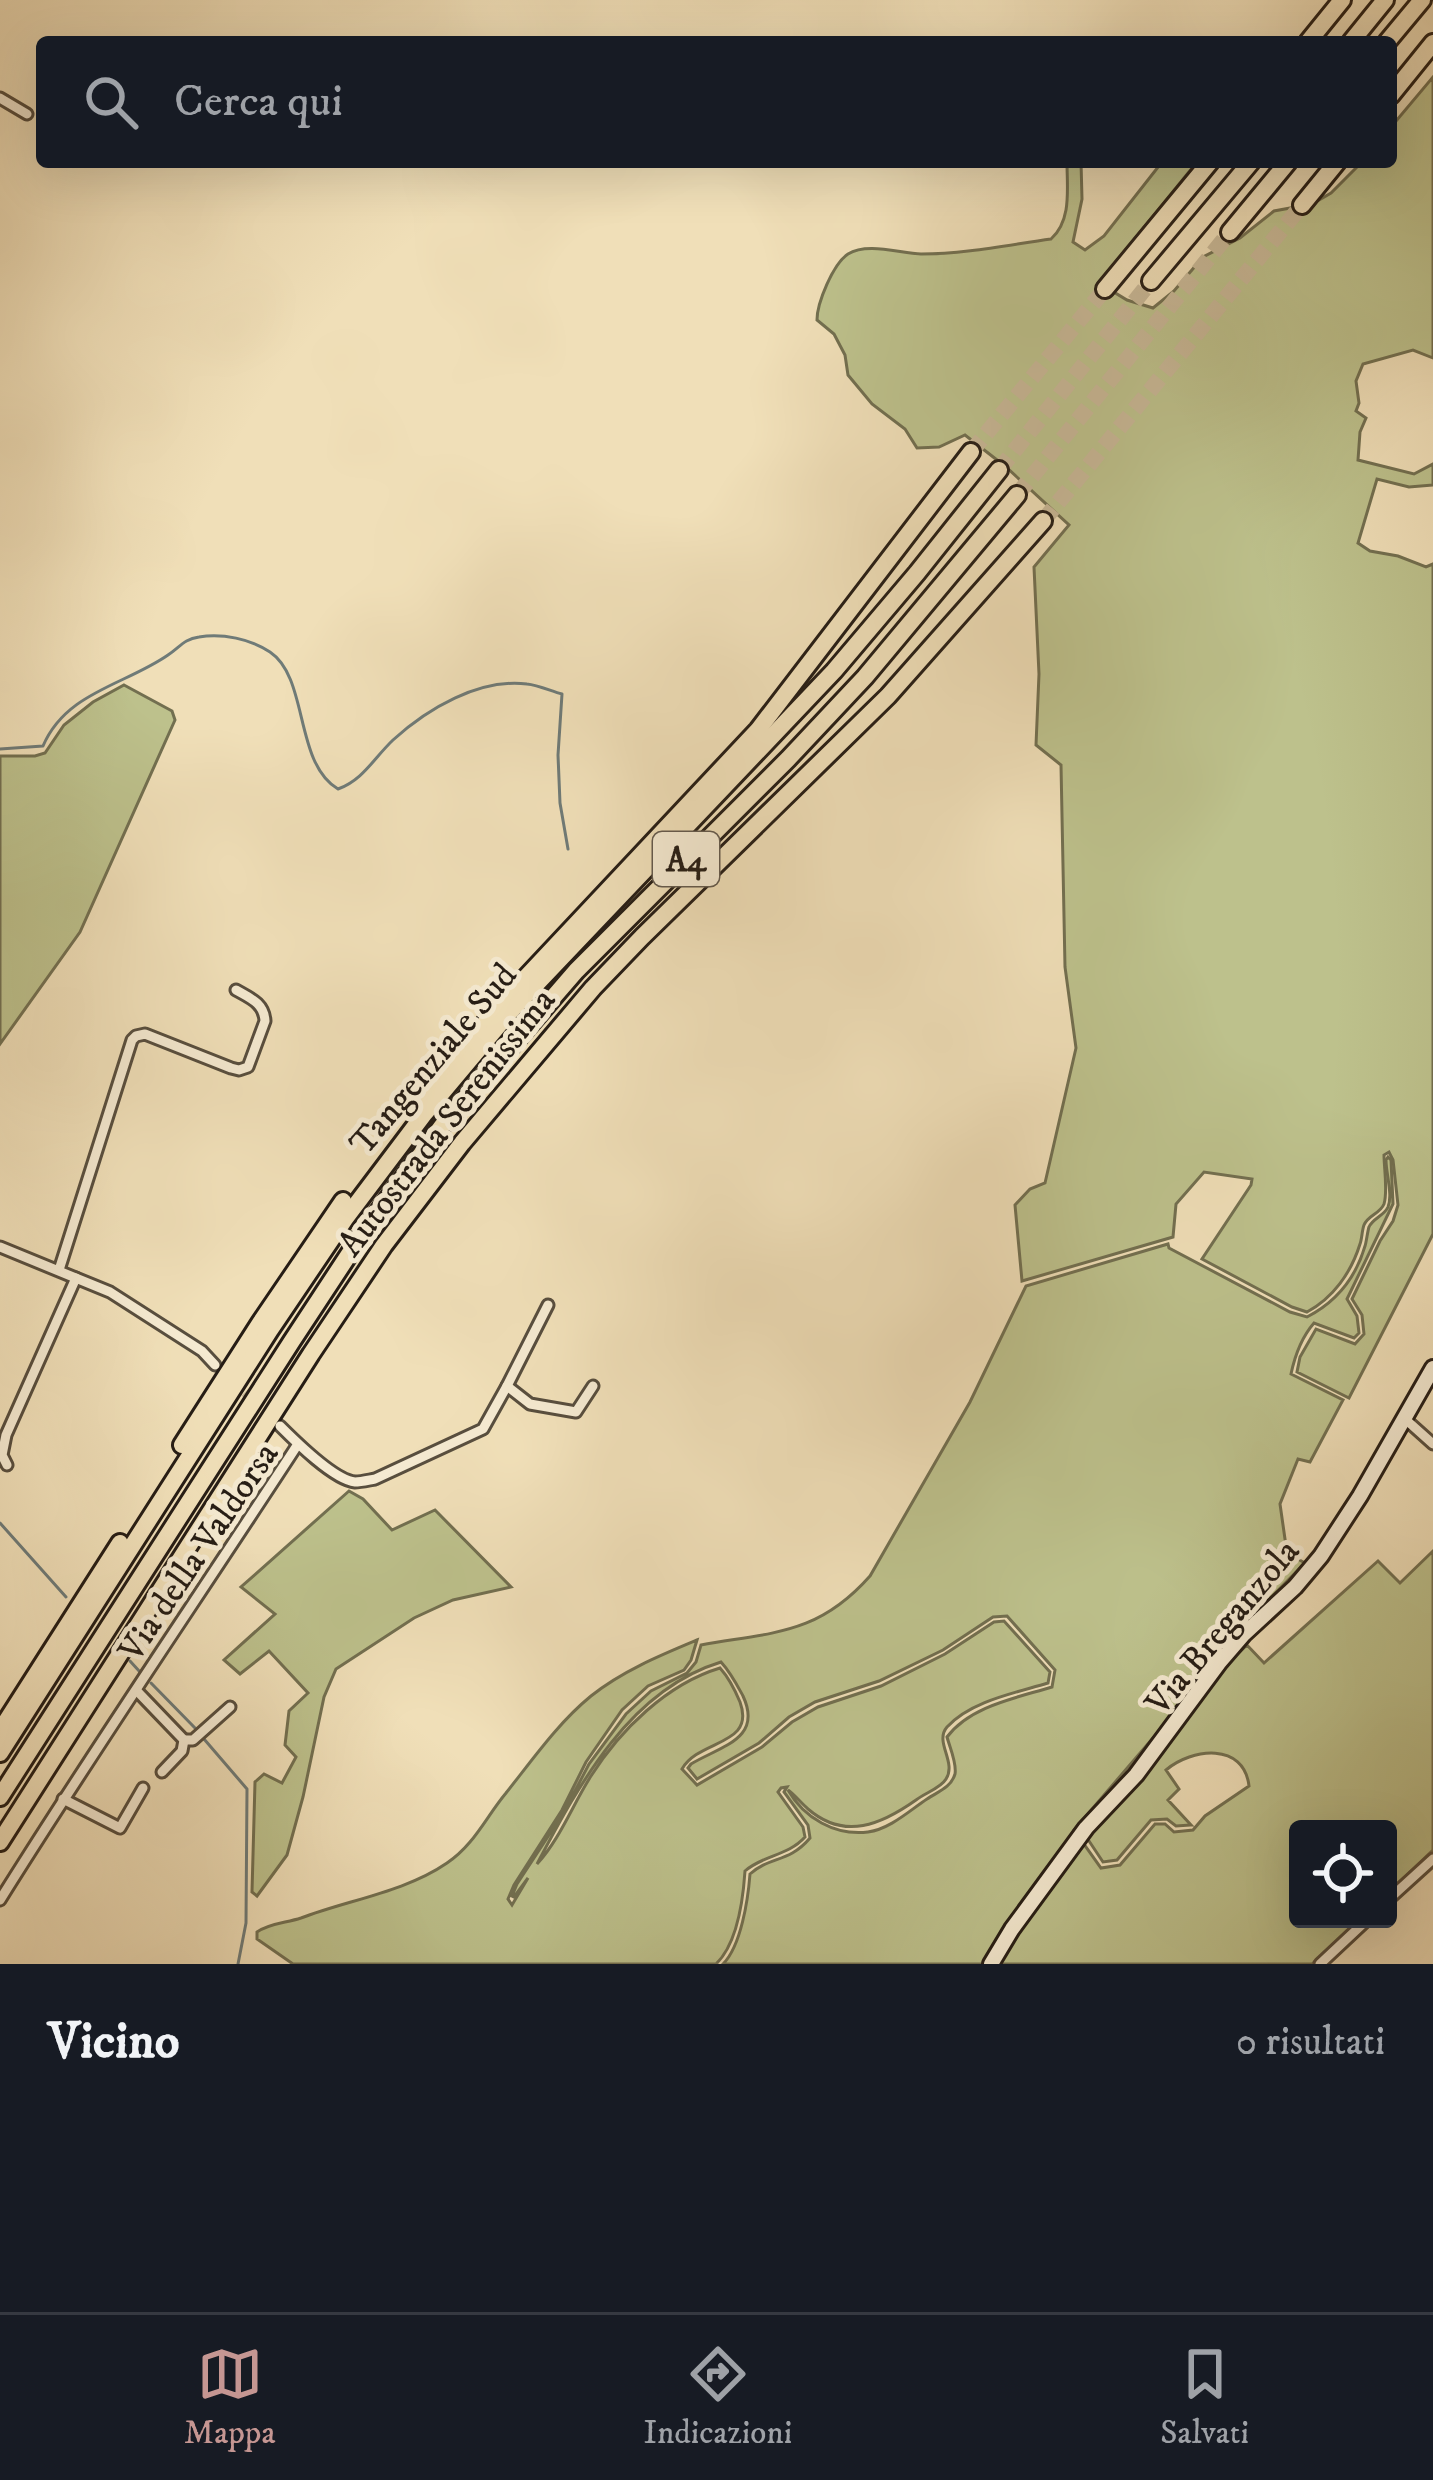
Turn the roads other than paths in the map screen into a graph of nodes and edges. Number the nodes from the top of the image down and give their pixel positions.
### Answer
1 (1342, 0) edge
2 (1384, 0) edge
3 (1422, 0) edge
4 (1313, 36) edge
5 (1356, 36) edge
6 (1392, 36) edge
7 (1433, 43) edge
8 (1397, 88) edge
9 (0, 98) edge
10 (27, 114) dead end
11 (1205, 168) edge
12 (1247, 168) edge
13 (1283, 168) edge
14 (1331, 168) edge
15 (1302, 205) tunnel mouth
16 (1230, 232) tunnel mouth
17 (1151, 281) tunnel mouth
18 (1105, 290) tunnel mouth
19 (971, 452) tunnel mouth
20 (999, 470) tunnel mouth
21 (1017, 495) tunnel mouth
22 (1042, 520) tunnel mouth
23 (236, 991) dead end
24 (0, 1246) edge
25 (59, 1270) junction
26 (76, 1278) junction
27 (548, 1306) dead end
28 (215, 1365) tunnel mouth
29 (1433, 1369) edge
30 (507, 1386) junction
31 (593, 1386) dead end
32 (1404, 1418) junction
33 (280, 1426) tunnel mouth
34 (298, 1444) junction
35 (1433, 1444) edge
36 (7, 1466) dead end
37 (137, 1691) junction
38 (230, 1707) dead end
39 (0, 1731) edge
40 (184, 1740) junction
41 (0, 1753) edge
42 (162, 1772) dead end
43 (143, 1788) dead end
44 (0, 1797) edge
45 (63, 1799) junction
46 (0, 1842) edge
47 (1433, 1859) edge
48 (1397, 1892) edge
49 (0, 1900) edge
50 (1358, 1928) edge
51 (991, 1964) edge
52 (1320, 1964) edge

1 - 4 highway
2 - 5 highway
3 - 6 highway
7 - 8 highway
9 - 10 street
11 - 18 highway
12 - 17 highway
13 - 16 highway
14 - 15 highway
19 - 39 highway, Tangenziale Sud
20 - 41 highway, Tangenziale Sud
21 - 44 highway, Autostrada Serenissima / A4
22 - 46 highway, Autostrada Serenissima / A4
23 - 25 street
24 - 25 street
25 - 26 street
26 - 28 street
26 - 36 street
27 - 30 street, Via della Valdorsa
29 - 32 street, Via Breganzola
30 - 31 street
30 - 34 street, Via della Valdorsa
32 - 35 street
32 - 51 street, Via Breganzola
33 - 34 street
34 - 37 street, Via della Valdorsa
37 - 40 street
37 - 45 street, Via della Valdorsa
38 - 40 street
40 - 42 street
43 - 45 street
45 - 49 street, Via della Valdorsa
47 - 48 street
50 - 52 street

